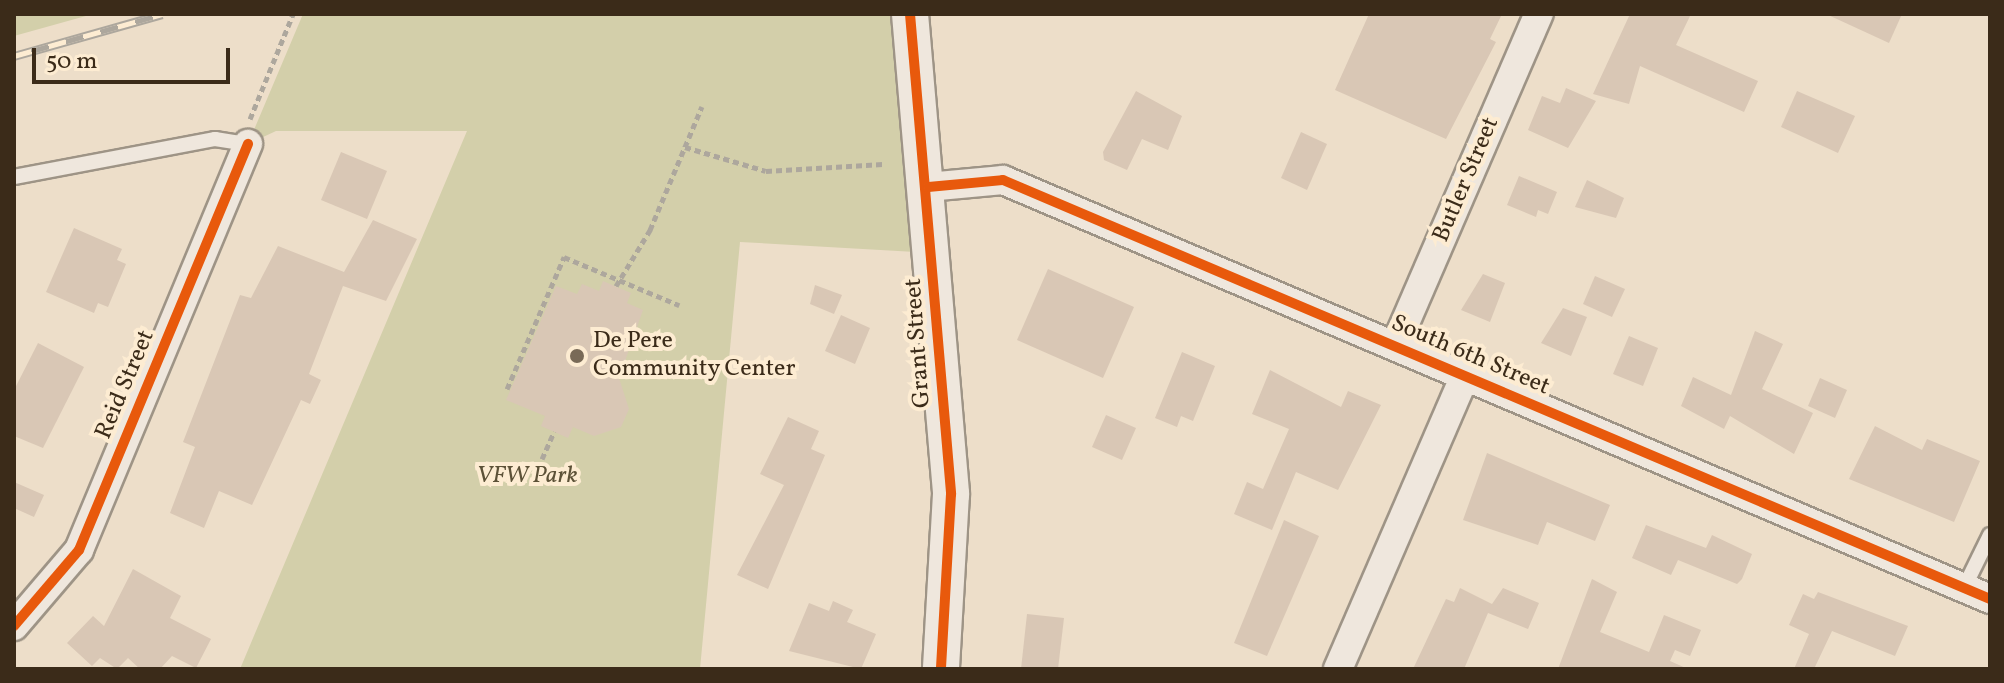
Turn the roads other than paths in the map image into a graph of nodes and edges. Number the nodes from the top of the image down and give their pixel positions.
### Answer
1 (910, 14) edge
2 (1539, 14) edge
3 (248, 144) joint
4 (14, 177) edge
5 (928, 187) junction
6 (1395, 346) junction
7 (1465, 376) junction
8 (1990, 535) edge
9 (1977, 594) edge
10 (14, 626) edge
11 (941, 669) edge
12 (1338, 669) edge

1 - 5 street, Grant Street
2 - 6 street, Butler Street
3 - 4 lane
3 - 10 street, Reid Street
5 - 6 street, South 6th Street
5 - 11 street, Grant Street
6 - 7 street, South 6th Street
7 - 9 street, South 6th Street
7 - 12 street
8 - 9 lane

